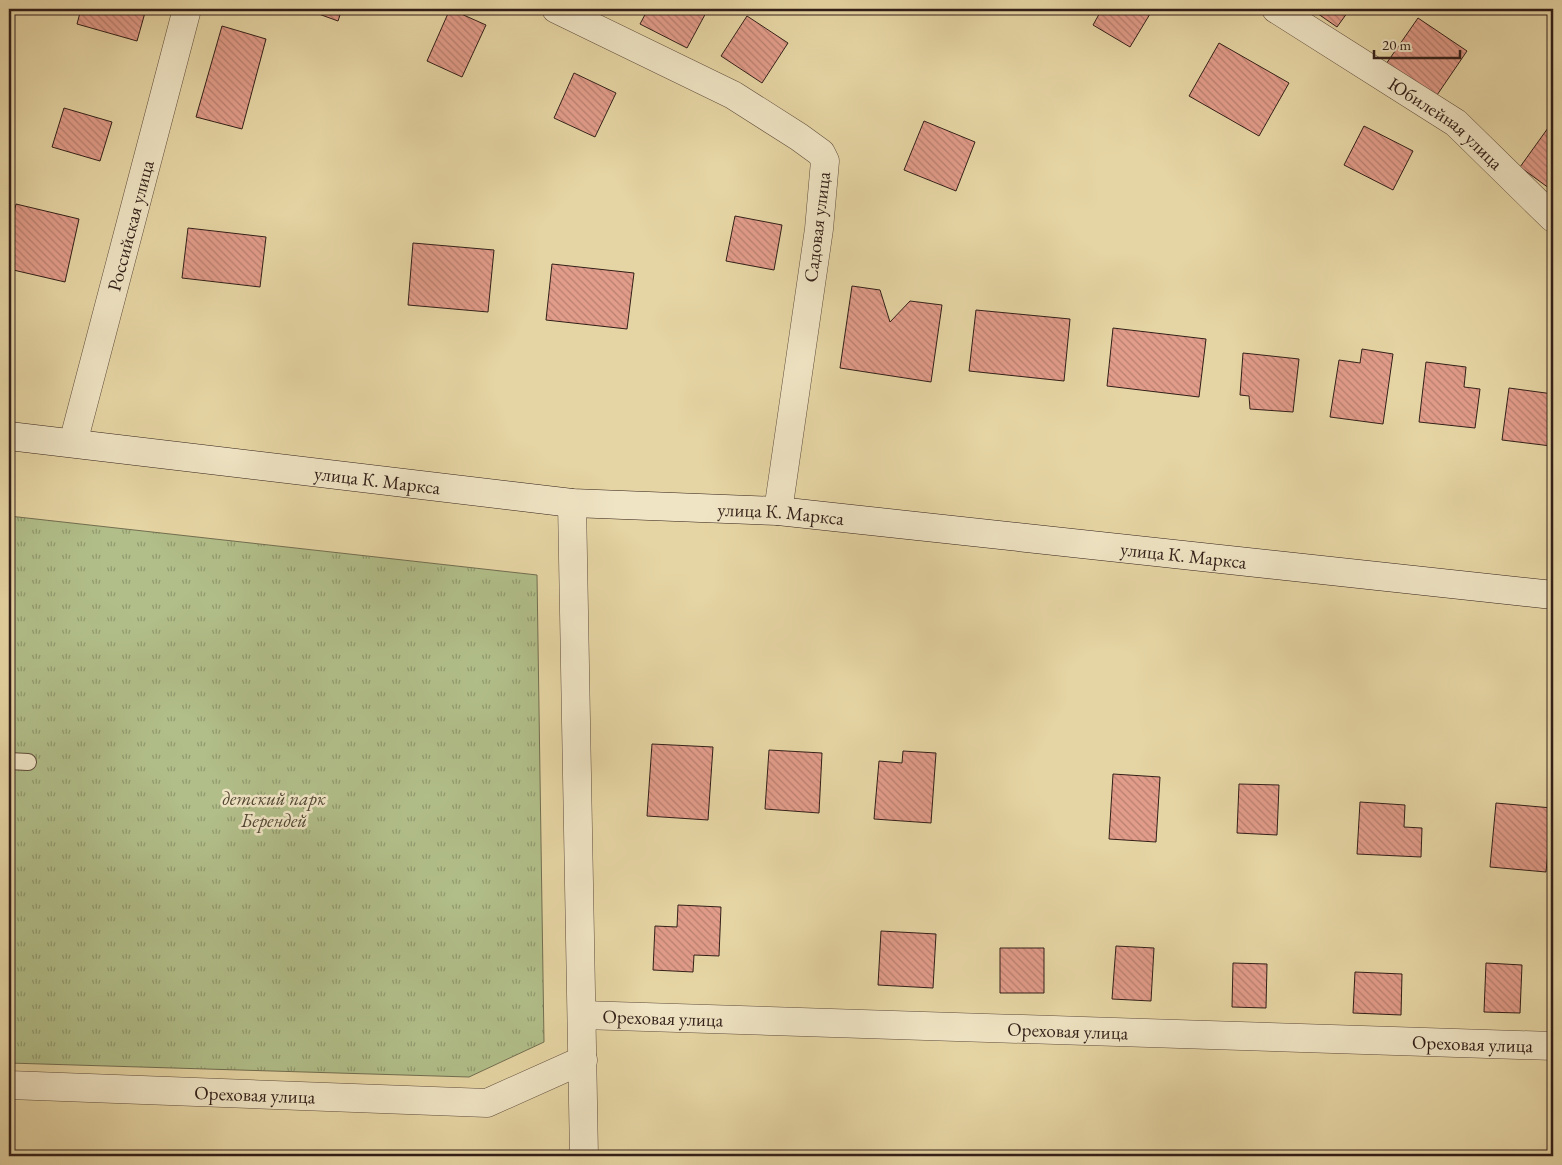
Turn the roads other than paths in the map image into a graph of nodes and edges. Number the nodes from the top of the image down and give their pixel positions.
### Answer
1 (188, 9) edge
2 (556, 9) edge
3 (1276, 9) edge
4 (1553, 218) edge
5 (9, 436) edge
6 (73, 443) junction
7 (572, 503) junction
8 (778, 512) junction
9 (1553, 595) edge
10 (9, 761) edge
11 (28, 762) dead end
12 (582, 1015) junction
13 (1553, 1046) edge
14 (583, 1060) junction
15 (9, 1085) edge
16 (584, 1156) edge

1 - 6 street, Российская улица
2 - 8 street, Садовая улица
3 - 4 street, Юбилейная улица
5 - 6 street, улица К. Маркса
6 - 7 street, улица К. Маркса
7 - 8 street, улица К. Маркса
7 - 12 street
8 - 9 street, улица К. Маркса
10 - 11 lane
12 - 13 street, Ореховая улица
12 - 14 street
14 - 15 street, Ореховая улица
14 - 16 street

